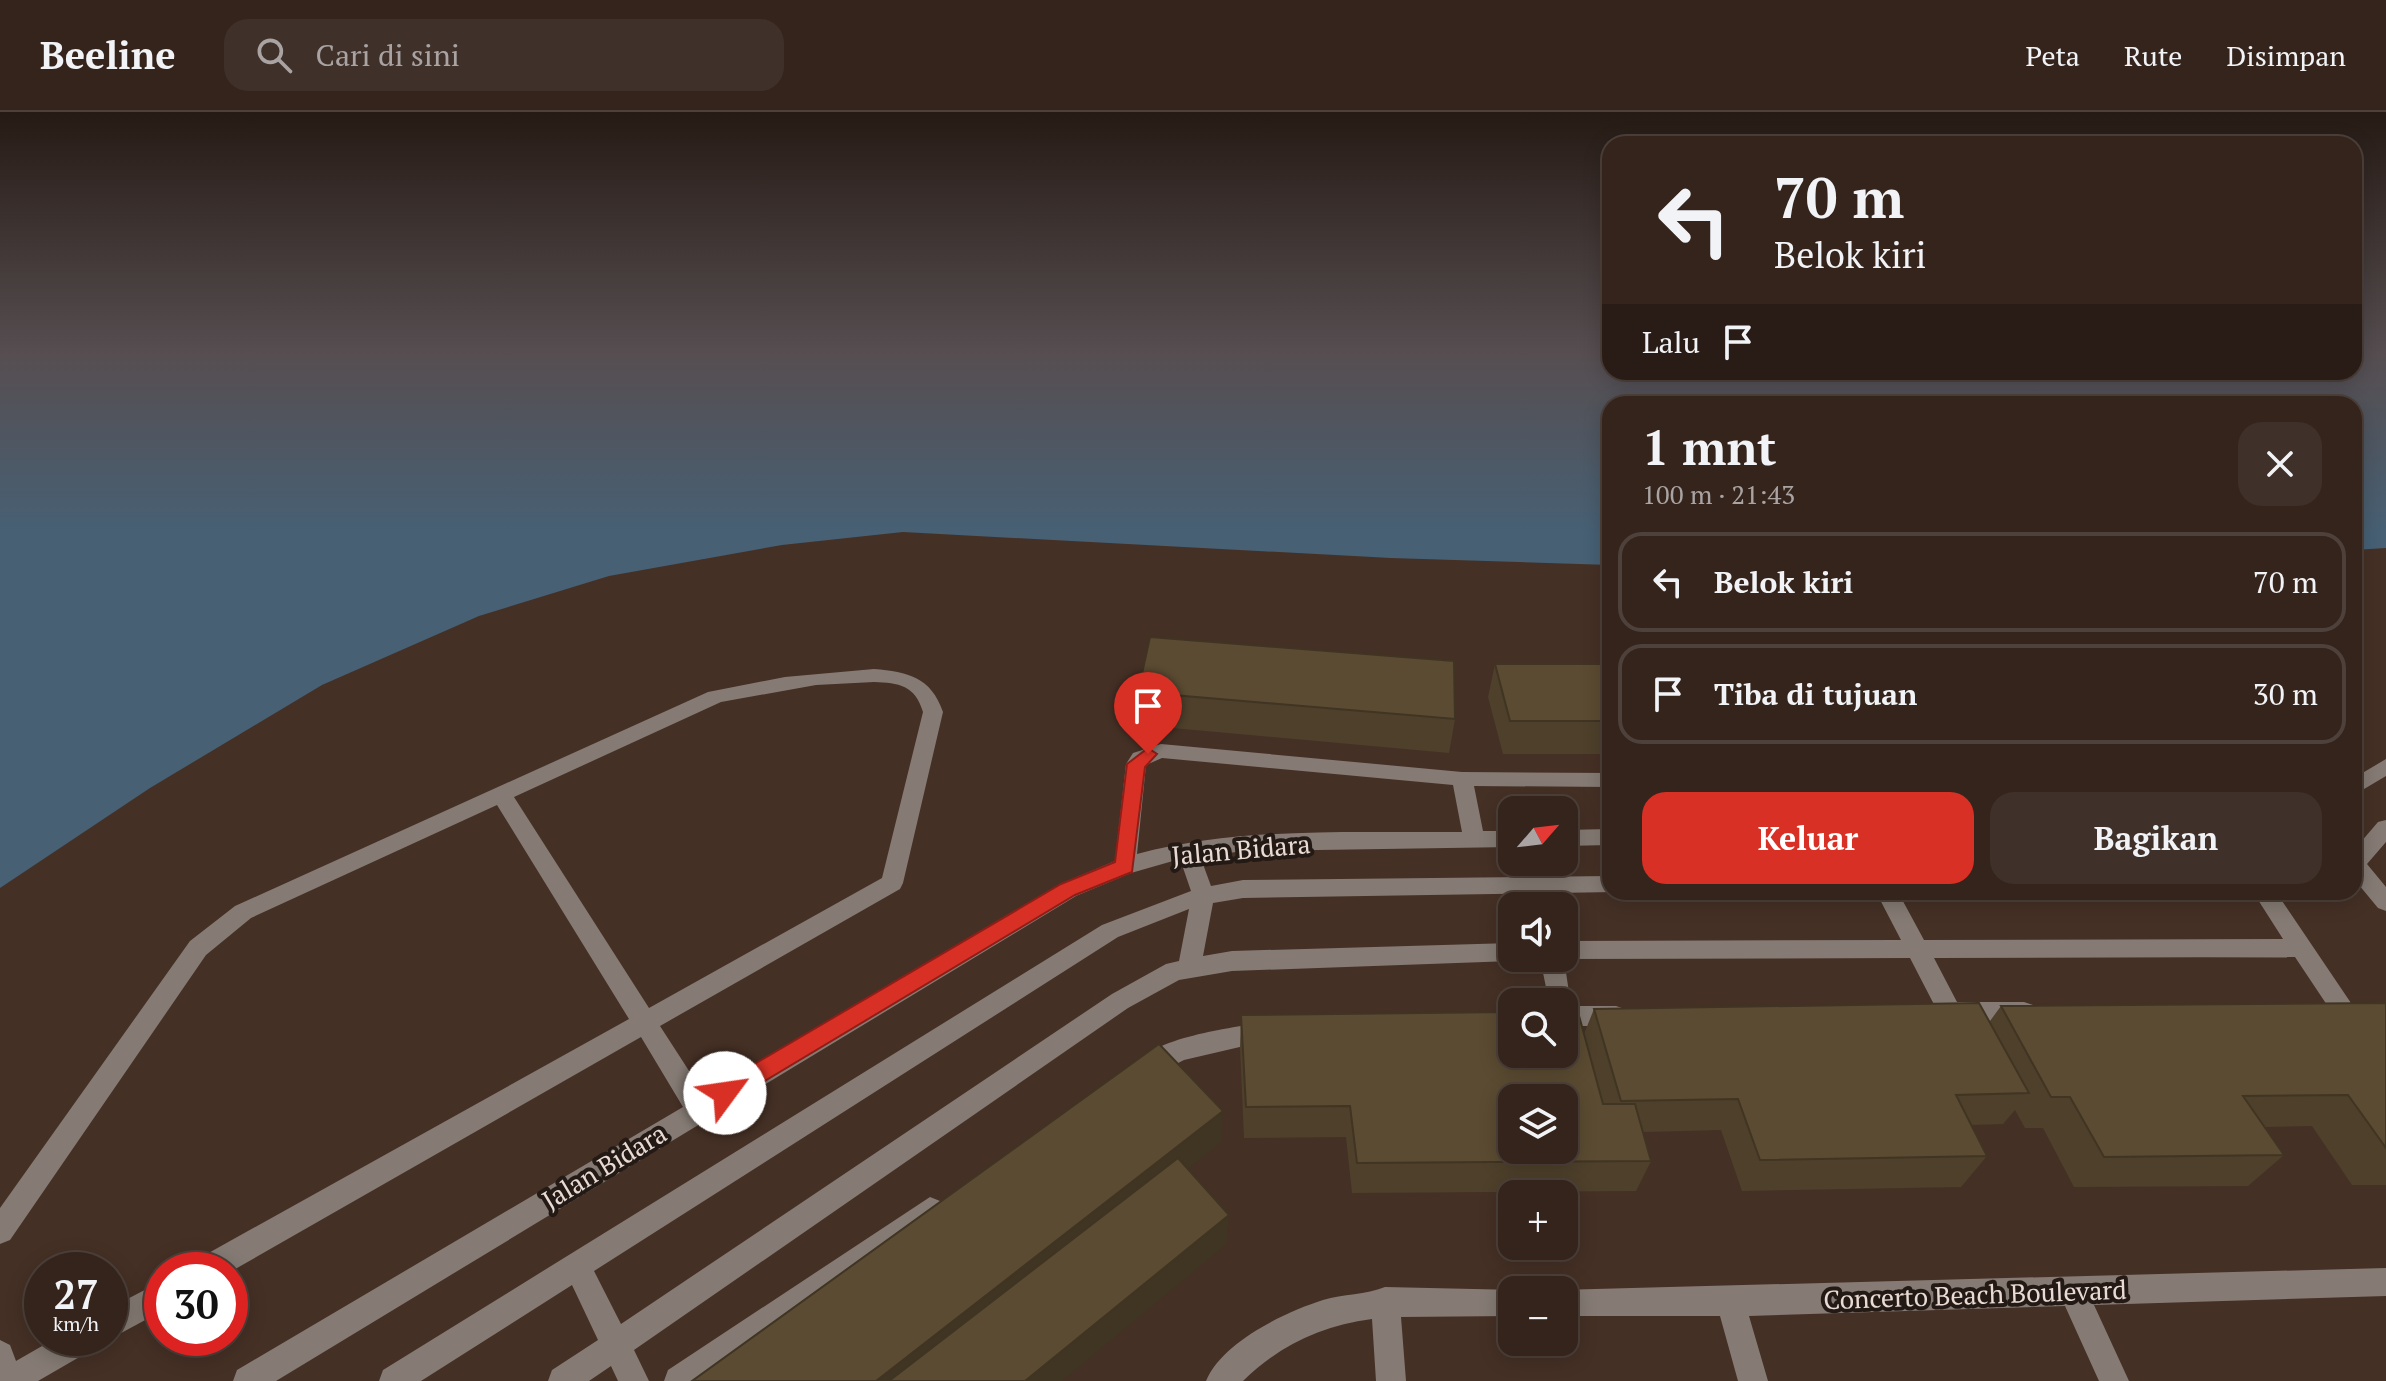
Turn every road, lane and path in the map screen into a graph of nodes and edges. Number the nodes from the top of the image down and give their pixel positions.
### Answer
1 (2386, 766) edge
2 (1462, 779) junction
3 (1602, 780) edge
4 (2362, 782) edge
5 (501, 794) junction
6 (2386, 828) edge
7 (1602, 837) edge
8 (1578, 838) edge
9 (1474, 839) junction
10 (1498, 839) edge
11 (1187, 849) junction
12 (2362, 855) edge
13 (1125, 866) junction
14 (2362, 874) edge
15 (1602, 886) edge
16 (1567, 892) edge
17 (1203, 894) junction
18 (1498, 896) edge
19 (1892, 900) edge
20 (2269, 900) edge
21 (2386, 902) edge
22 (1919, 948) junction
23 (2300, 948) junction
24 (1578, 950) edge
25 (1498, 952) edge
26 (1189, 969) junction
27 (1919, 1011) edge
28 (1950, 1011) junction
29 (2046, 1013) edge
30 (1641, 1015) edge
31 (1578, 1016) edge
32 (2301, 1018) edge
33 (644, 1022) junction
34 (1289, 1030) edge
35 (1130, 1077) edge
36 (699, 1109) junction
37 (951, 1196) edge
38 (0, 1231) edge
39 (238, 1252) edge
40 (576, 1264) junction
41 (2385, 1283) edge
42 (2073, 1291) junction
43 (1385, 1301) junction
44 (1498, 1302) edge
45 (1578, 1302) edge
46 (1731, 1302) junction
47 (615, 1346) junction
48 (0, 1355) edge
49 (52, 1356) edge
50 (6, 1381) edge
51 (248, 1381) edge
52 (394, 1381) edge
53 (563, 1381) edge
54 (634, 1381) edge
55 (679, 1381) edge
56 (1221, 1381) edge
57 (1391, 1381) edge
58 (1753, 1381) edge
59 (2114, 1381) edge

1 - 4 street
2 - 3 street
2 - 9 street
2 - 13 street
5 - 33 street
5 - 33 street
5 - 38 street
6 - 12 street
7 - 8 street
9 - 10 street, Jalan Bidara
9 - 11 street, Jalan Bidara
11 - 13 street, Jalan Bidara
11 - 17 street
13 - 36 street, Jalan Bidara
14 - 21 street
15 - 16 street, Jalan Bidara
17 - 18 street, Jalan Bidara
17 - 26 street
17 - 40 street, Jalan Bidara
19 - 22 street
20 - 23 street
22 - 23 street
22 - 24 street
22 - 28 street
23 - 32 street
25 - 26 street
26 - 47 street
27 - 28 street
28 - 29 street
30 - 31 street
33 - 36 street
33 - 39 street
34 - 35 street
36 - 51 street, Jalan Bidara
37 - 55 street
40 - 47 street
40 - 52 street, Jalan Bidara
41 - 42 street, Concerto Beach Boulevard
42 - 46 street, Concerto Beach Boulevard
42 - 59 street
43 - 44 street
43 - 56 street
43 - 57 street
45 - 46 street, Concerto Beach Boulevard
46 - 58 street
47 - 53 street
47 - 54 street
48 - 50 street
49 - 50 street

